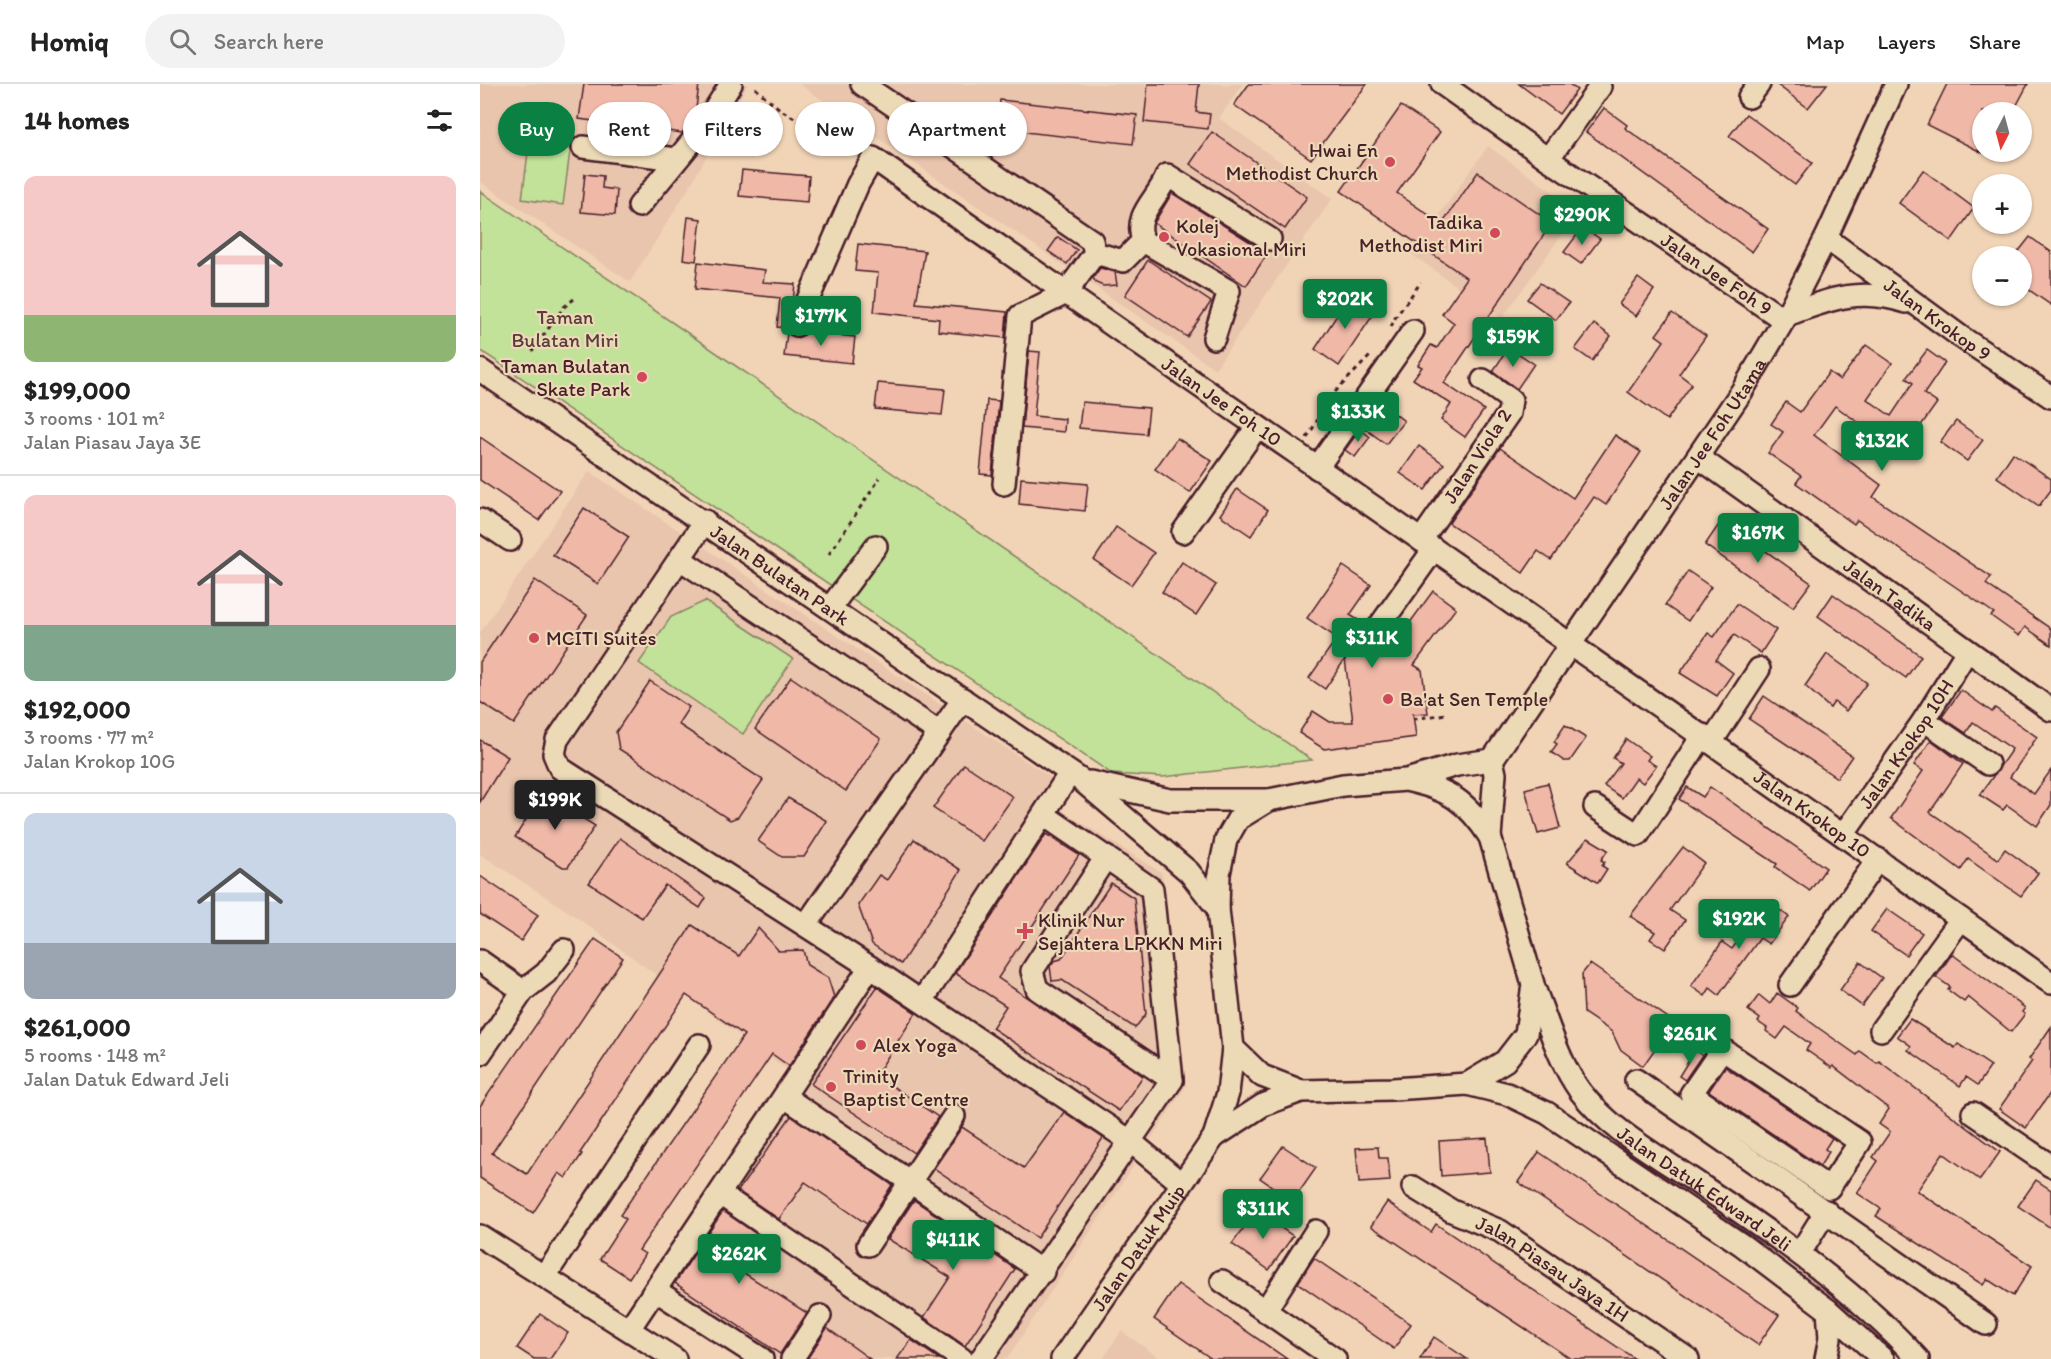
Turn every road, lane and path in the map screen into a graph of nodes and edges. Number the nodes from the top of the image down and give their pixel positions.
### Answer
1 (730, 84) edge
2 (862, 84) edge
3 (1896, 84) edge
4 (1600, 87) dead end
5 (755, 88) dead end
6 (1456, 88) edge
7 (583, 147) dead end
8 (873, 158) junction
9 (676, 159) junction
10 (1548, 159) junction
11 (639, 206) dead end
12 (1826, 238) junction
13 (1270, 239) dead end
14 (1143, 241) junction
15 (1095, 253) junction
16 (1421, 282) dead end
17 (1066, 293) junction
18 (574, 299) dead end
19 (1918, 306) junction
20 (1786, 318) junction
21 (797, 324) dead end
22 (1391, 329) dead end
23 (1413, 331) dead end
24 (1214, 338) dead end
25 (1379, 347) dead end
26 (531, 351) dead end
27 (480, 370) edge
28 (1483, 380) dead end
29 (2051, 397) edge
30 (1257, 427) junction
31 (1297, 455) junction
32 (1698, 457) junction
33 (1317, 468) junction
34 (880, 478) dead end
35 (1004, 484) dead end
36 (480, 520) edge
37 (705, 521) junction
38 (1183, 532) dead end
39 (510, 540) dead end
40 (1427, 544) junction
41 (876, 546) dead end
42 (829, 554) dead end
43 (680, 559) junction
44 (830, 608) junction
45 (1371, 638) dead end
46 (1572, 645) junction
47 (1967, 651) junction
48 (1760, 669) dead end
49 (963, 699) junction
50 (2051, 710) edge
51 (1446, 714) dead end
52 (1413, 718) dead end
53 (1924, 720) junction
54 (940, 733) junction
55 (1708, 738) junction
56 (1492, 760) junction
57 (1988, 764) dead end
58 (1075, 776) junction
59 (1406, 780) junction
60 (1269, 800) junction
61 (1594, 807) dead end
62 (1044, 815) junction
63 (1843, 835) junction
64 (1490, 837) junction
65 (1106, 857) junction
66 (1878, 859) junction
67 (1218, 909) junction
68 (1961, 919) junction
69 (806, 926) junction
70 (564, 950) dead end
71 (480, 962) edge
72 (870, 967) junction
73 (2051, 983) edge
74 (1533, 984) junction
75 (1790, 985) dead end
76 (523, 991) junction
77 (922, 1001) junction
78 (1881, 1030) dead end
79 (699, 1045) dead end
80 (1233, 1048) junction
81 (480, 1054) edge
82 (1172, 1080) junction
83 (1636, 1080) dead end
84 (1467, 1084) junction
85 (1301, 1091) junction
86 (785, 1097) junction
87 (1973, 1113) dead end
88 (954, 1116) dead end
89 (1214, 1137) junction
90 (1130, 1141) junction
91 (2048, 1158) edge
92 (911, 1183) junction
93 (1181, 1183) junction
94 (1413, 1187) dead end
95 (1829, 1188) joint
96 (720, 1194) junction
97 (1826, 1211) junction
98 (1316, 1231) dead end
99 (480, 1236) edge
100 (868, 1245) dead end
101 (1800, 1253) junction
102 (1043, 1272) junction
103 (545, 1276) junction
104 (1222, 1281) dead end
105 (655, 1290) junction
106 (1828, 1310) junction
107 (1265, 1311) junction
108 (820, 1316) dead end
109 (1986, 1324) dead end
110 (629, 1329) junction
111 (675, 1359) edge
112 (762, 1359) edge
113 (792, 1359) edge
114 (962, 1359) edge
115 (981, 1359) edge
116 (1062, 1359) edge
117 (1335, 1359) edge
118 (1688, 1359) edge
119 (1826, 1359) edge
120 (1883, 1359) edge
121 (1918, 1359) edge

1 - 9 street
2 - 15 street
3 - 12 street, Jalan Jee Foh Utama
4 - 10 street
5 - 8 path
6 - 10 street, Jalan Jee Foh 9
7 - 9 street
8 - 17 street, Jalan Jee Foh 10
8 - 21 street
9 - 11 street
10 - 20 street, Jalan Jee Foh 9
12 - 19 street, Jalan Krokop 9
12 - 20 street, Jalan Jee Foh Utama
13 - 14 street
14 - 15 street
14 - 24 street
15 - 17 street
16 - 22 path
17 - 30 street, Jalan Jee Foh 10
17 - 35 street
18 - 26 path
19 - 20 street
19 - 29 street, Jalan Krokop 9
20 - 32 street, Jalan Jee Foh Utama
23 - 33 street
25 - 31 path
27 - 37 street, Jalan Bulatan Park
28 - 40 street, Jalan Viola 2
30 - 31 street, Jalan Jee Foh 10
30 - 38 street
31 - 33 street, Jalan Jee Foh 10
32 - 46 street, Jalan Jee Foh Utama
32 - 47 street, Jalan Tadika
33 - 40 street, Jalan Jee Foh 10
34 - 42 path
36 - 39 street
37 - 43 street
37 - 44 street, Jalan Bulatan Park
40 - 45 street
40 - 46 street, Jalan Jee Foh 10
41 - 44 street
43 - 54 street
43 - 69 street
44 - 49 street, Jalan Bulatan Park
46 - 55 street, Jalan Krokop 10
46 - 56 street, Jalan Jee Foh Utama
47 - 50 street, Jalan Tadika
47 - 53 street, Jalan Krokop 10H
48 - 55 street
49 - 54 street
49 - 58 street, Jalan Bulatan Park
51 - 52 path
53 - 57 street
53 - 63 street, Jalan Krokop 10H
54 - 69 street
55 - 61 street
55 - 63 street, Jalan Krokop 10
56 - 59 street
56 - 64 street
58 - 60 street
58 - 62 street
58 - 67 street
59 - 60 street
59 - 64 street
60 - 67 street
62 - 65 street
62 - 77 street
63 - 66 street, Jalan Krokop 10
64 - 74 street, Jalan Datuk Edward Jeli
65 - 82 street
65 - 82 street
66 - 68 street, Jalan Krokop 10
66 - 75 street
67 - 80 street
68 - 73 street, Jalan Krokop 10
68 - 78 street
69 - 72 street
70 - 76 street
71 - 76 street
72 - 77 street
72 - 86 street
74 - 84 street
74 - 101 street, Jalan Datuk Edward Jeli
76 - 81 street
77 - 90 street
79 - 103 street
80 - 85 street
80 - 89 street
82 - 90 street
83 - 97 street
84 - 85 street
84 - 106 street, Jalan Datuk Edward Jeli
85 - 89 street
86 - 92 street
86 - 96 street
87 - 91 street
88 - 92 street
89 - 93 street, Jalan Datuk Muip
90 - 93 street
90 - 102 street
92 - 100 street
92 - 102 street
93 - 116 street, Jalan Datuk Muip
94 - 118 street, Jalan Piasau Jaya 1H
95 - 95 street
96 - 105 street
96 - 114 street
97 - 101 street
97 - 109 street
98 - 107 street
99 - 103 street
101 - 121 street, Jalan Datuk Edward Jeli
102 - 115 street
103 - 110 street
104 - 107 street
105 - 110 street
105 - 112 street
106 - 119 street
106 - 120 street, Jalan Datuk Edward Jeli
107 - 117 street
108 - 113 street
110 - 111 street

